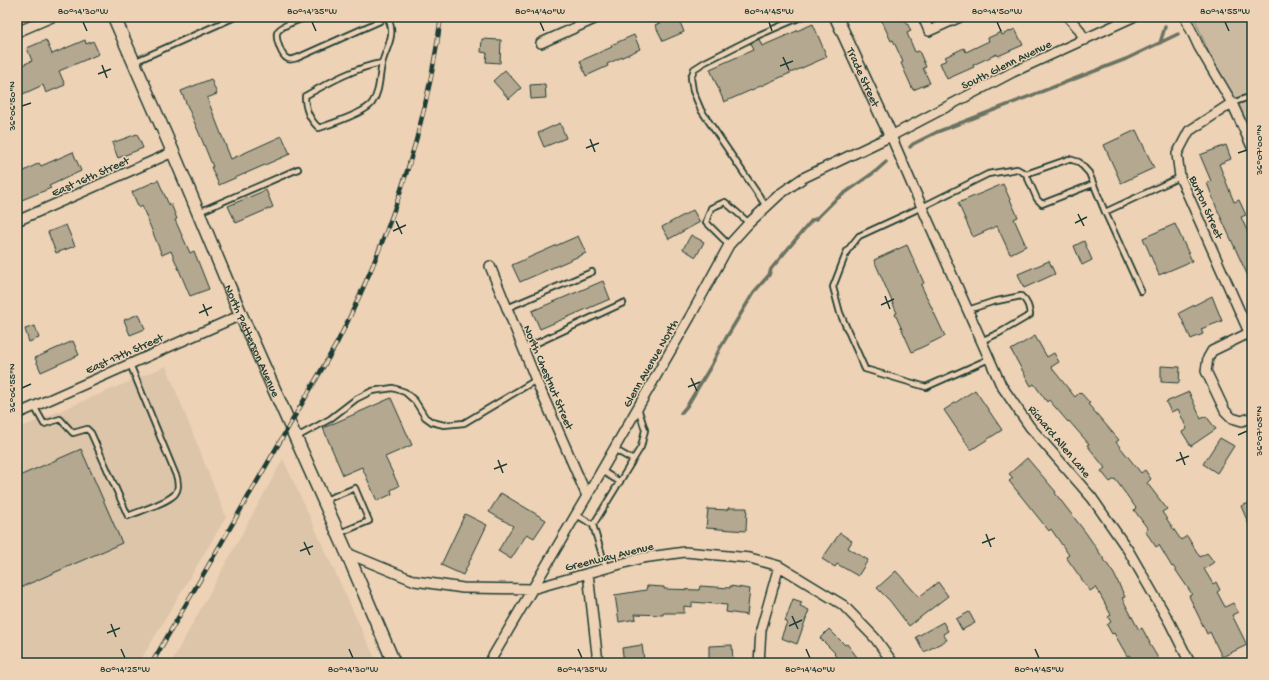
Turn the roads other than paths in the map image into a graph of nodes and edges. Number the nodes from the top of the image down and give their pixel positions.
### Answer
1 (52, 17) edge
2 (114, 17) edge
3 (235, 17) edge
4 (306, 17) edge
5 (382, 17) edge
6 (387, 17) edge
7 (599, 17) edge
8 (801, 17) edge
9 (836, 17) edge
10 (923, 17) edge
11 (960, 17) edge
12 (1068, 17) edge
13 (1133, 17) edge
14 (1185, 17) edge
15 (17, 32) edge
16 (1085, 40) junction
17 (541, 43) dead end
18 (134, 62) junction
19 (382, 63) junction
20 (1252, 96) edge
21 (1232, 103) junction
22 (1249, 134) edge
23 (892, 136) junction
24 (1252, 148) edge
25 (173, 152) junction
26 (298, 168) dead end
27 (1026, 174) junction
28 (1180, 177) junction
29 (1093, 184) junction
30 (766, 206) junction
31 (922, 207) junction
32 (198, 212) junction
33 (1105, 212) junction
34 (17, 221) edge
35 (749, 223) junction
36 (729, 245) junction
37 (490, 266) dead end
38 (592, 272) dead end
39 (1141, 291) dead end
40 (623, 304) dead end
41 (507, 308) junction
42 (968, 310) junction
43 (241, 315) junction
44 (1251, 336) edge
45 (981, 341) junction
46 (524, 349) junction
47 (990, 359) junction
48 (130, 364) junction
49 (536, 380) junction
50 (34, 406) junction
51 (638, 408) junction
52 (17, 414) edge
53 (1252, 417) edge
54 (295, 437) junction
55 (614, 449) junction
56 (633, 460) junction
57 (602, 471) junction
58 (620, 482) junction
59 (587, 496) junction
60 (324, 501) junction
61 (577, 515) junction
62 (593, 525) junction
63 (338, 534) junction
64 (346, 553) junction
65 (779, 566) junction
66 (606, 568) junction
67 (588, 573) junction
68 (532, 589) junction
69 (394, 663) edge
70 (489, 663) edge
71 (598, 663) edge
72 (759, 663) edge
73 (893, 663) edge
74 (1190, 663) edge

1 - 15 street
2 - 18 main road, North Patterson Avenue
3 - 18 lane
4 - 5 lane
6 - 19 lane
7 - 17 street
8 - 30 lane
9 - 23 main road, Trade Street
10 - 11 street
12 - 16 street
13 - 16 street, South Glenn Avenue
14 - 21 street
16 - 23 street, South Glenn Avenue
18 - 25 main road, North Patterson Avenue
19 - 19 lane
20 - 21 lane
21 - 22 street
21 - 28 street, Burton Street
22 - 24 street
23 - 30 street, Glenn Avenue North
23 - 31 street, Richard Allen Lane
25 - 32 main road, North Patterson Avenue
25 - 34 street, East 16th Street
26 - 32 lane
27 - 29 lane
27 - 29 lane
27 - 31 lane
28 - 33 lane
28 - 44 street, Burton Street
29 - 33 lane
30 - 35 street, Glenn Avenue North
31 - 42 street, Richard Allen Lane
31 - 47 lane
32 - 43 main road, North Patterson Avenue
33 - 39 lane
35 - 36 street, Glenn Avenue North
35 - 36 lane
36 - 51 street, Glenn Avenue North
37 - 41 street, North Chestnut Street
38 - 41 lane
40 - 46 lane
41 - 46 street, North Chestnut Street
42 - 45 street, Richard Allen Lane
42 - 45 lane
43 - 48 street, East 17th Street
43 - 54 main road, North Patterson Avenue
44 - 53 street
45 - 47 street, Richard Allen Lane
46 - 49 street, North Chestnut Street
47 - 74 street, Richard Allen Lane
48 - 50 street, East 17th Street
48 - 50 lane
49 - 54 lane
49 - 59 street, North Chestnut Street
50 - 52 street, East 17th Street
51 - 55 street, Glenn Avenue North
51 - 56 lane
54 - 60 main road, North Patterson Avenue
55 - 56 lane
55 - 57 street, Glenn Avenue North
56 - 58 lane
57 - 58 lane
57 - 59 street, Glenn Avenue North
58 - 62 lane
59 - 61 street, Glenn Avenue North
60 - 63 main road, North Patterson Avenue
60 - 63 lane
61 - 62 lane
61 - 68 street, Glenn Avenue North
62 - 66 lane
63 - 64 main road, North Patterson Avenue
64 - 68 street, Greenway Avenue
64 - 69 main road, North Patterson Avenue
65 - 66 street, Greenway Avenue
65 - 72 street
65 - 73 street, Greenway Avenue
66 - 67 street, Greenway Avenue
67 - 68 street, Greenway Avenue
67 - 71 street
68 - 70 street, Glenn Avenue North

